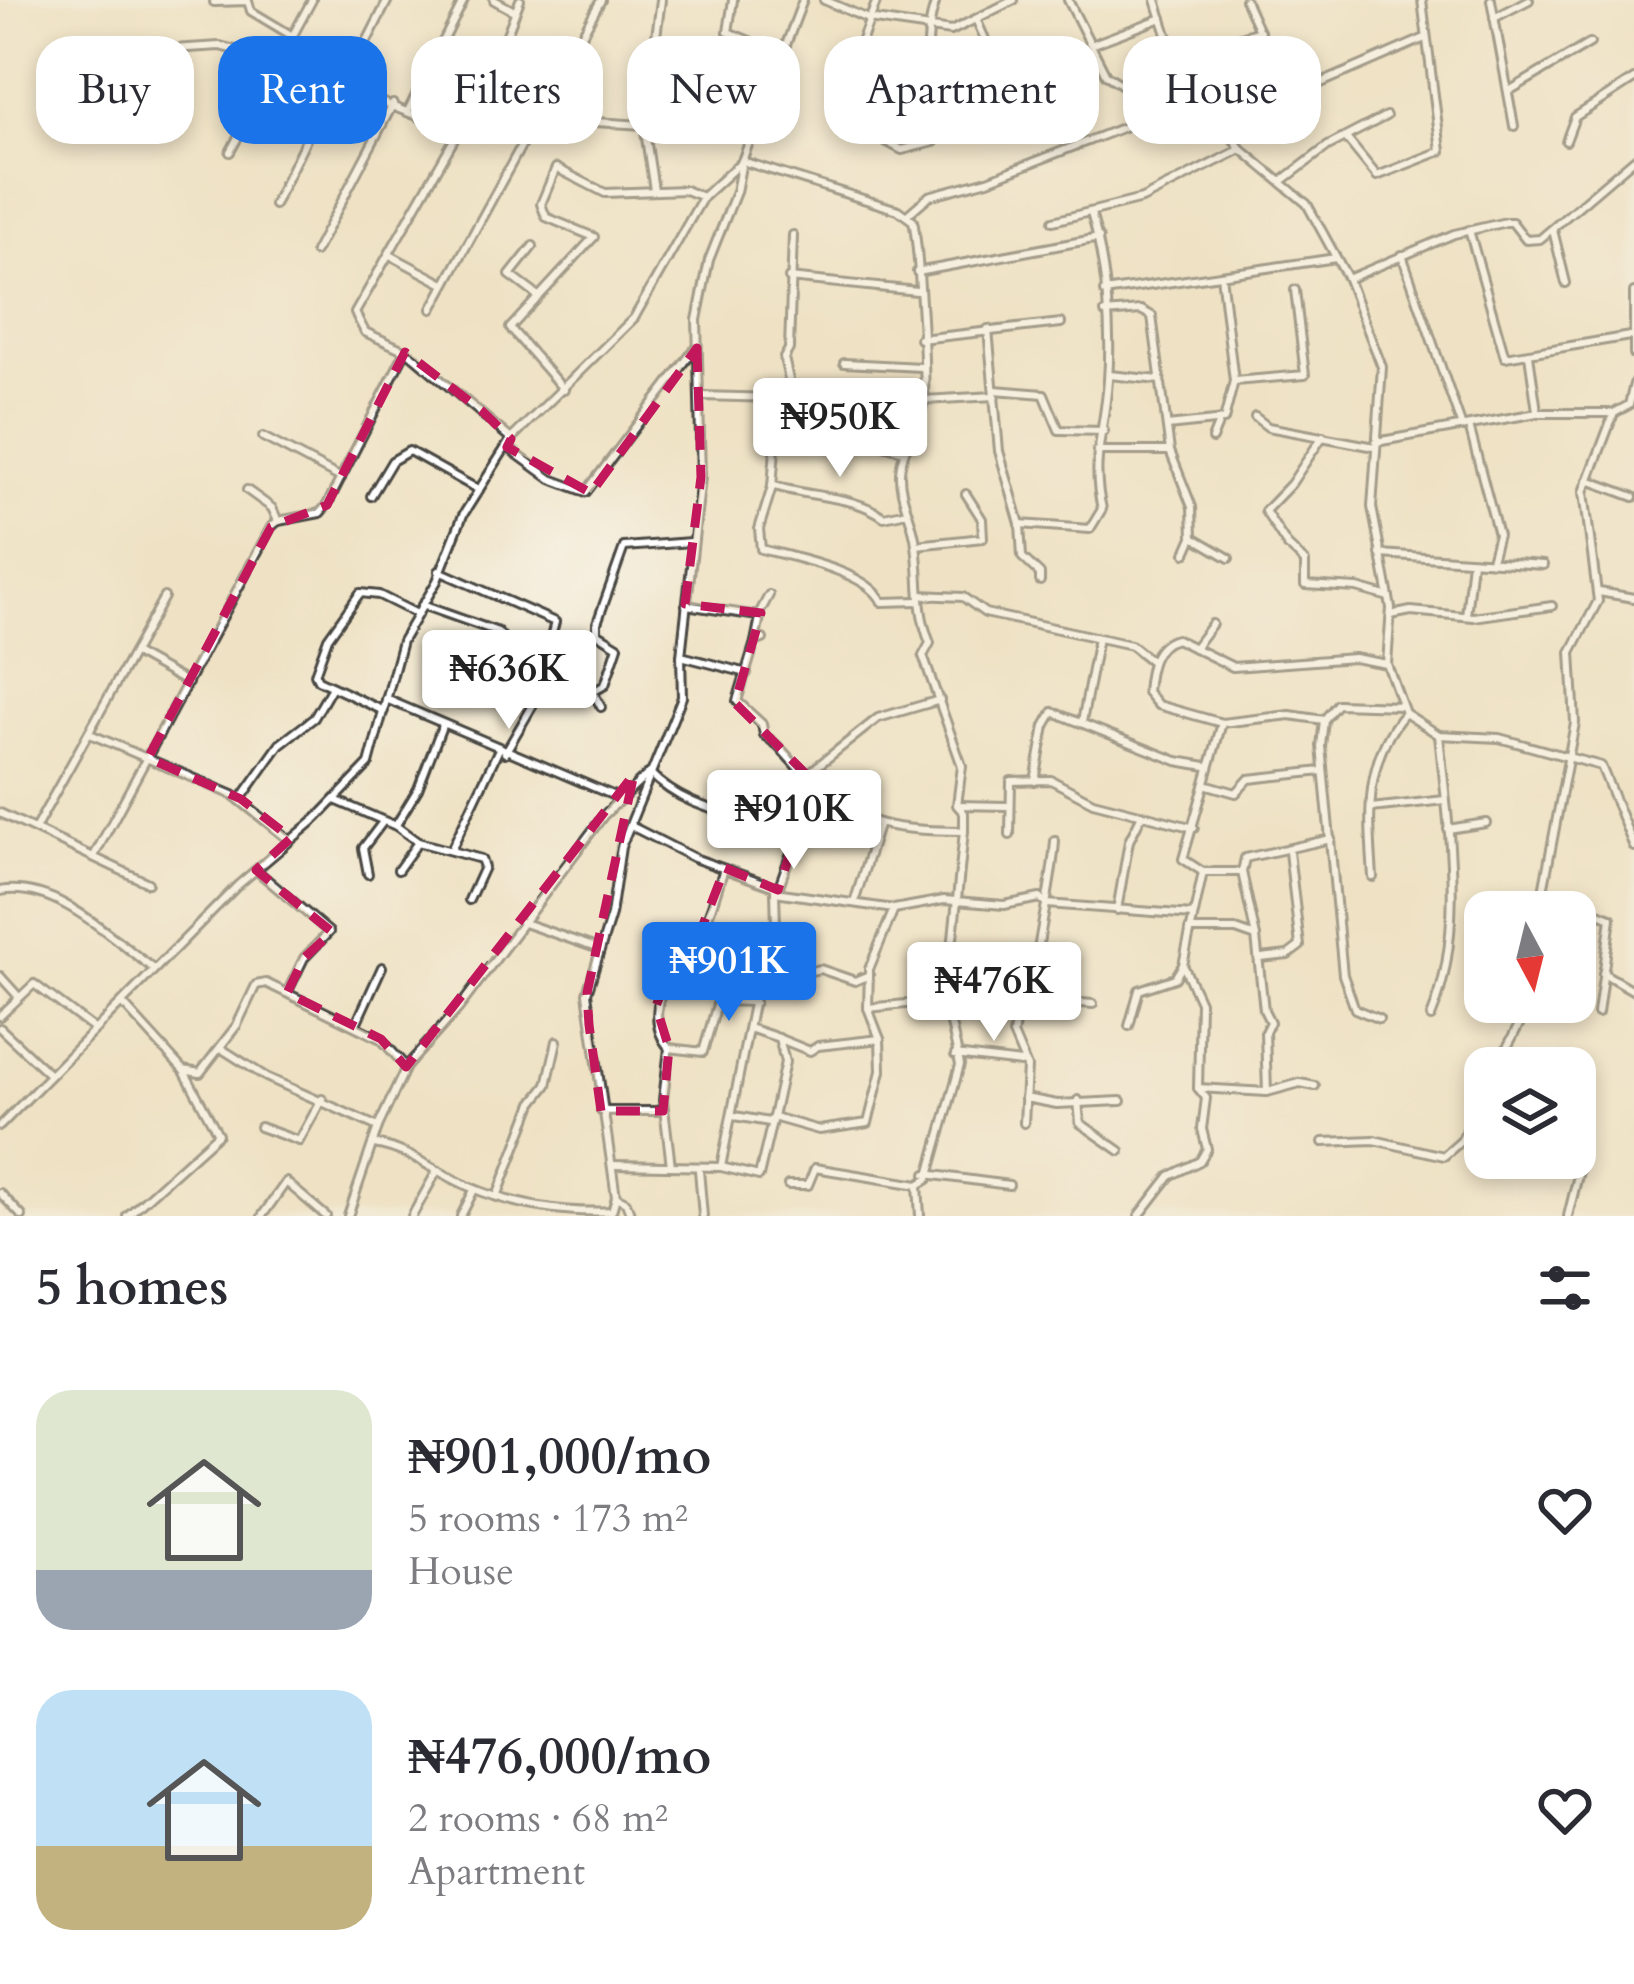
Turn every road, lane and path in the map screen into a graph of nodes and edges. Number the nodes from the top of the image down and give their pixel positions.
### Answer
1 (312, 0) edge
2 (388, 0) edge
3 (464, 0) edge
4 (494, 0) edge
5 (520, 0) edge
6 (601, 0) edge
7 (662, 0) edge
8 (733, 0) edge
9 (803, 0) edge
10 (824, 0) edge
11 (877, 0) edge
12 (936, 0) edge
13 (1014, 0) edge
14 (1068, 0) edge
15 (1156, 0) edge
16 (1245, 0) edge
17 (1422, 0) edge
18 (1491, 0) edge
19 (1529, 0) edge
20 (214, 2) edge
21 (514, 11) junction
22 (1162, 18) junction
23 (1494, 18) junction
24 (976, 19) junction
25 (868, 20) junction
26 (926, 29) junction
27 (1260, 31) junction
28 (291, 34) joint
29 (370, 36) edge
30 (505, 36) edge
31 (581, 36) edge
32 (657, 36) edge
33 (738, 36) edge
34 (791, 36) edge
35 (862, 36) edge
36 (926, 36) edge
37 (983, 36) edge
38 (1088, 36) edge
39 (1170, 36) edge
40 (1243, 36) edge
41 (1262, 36) edge
42 (1425, 38) junction
43 (1099, 42) edge
44 (1590, 43) dead end
45 (1099, 58) edge
46 (1634, 80) edge
47 (1321, 83) edge
48 (1123, 85) edge
49 (1509, 91) junction
50 (387, 102) edge
51 (393, 104) junction
52 (408, 110) junction
53 (411, 111) edge
54 (1387, 116) dead end
55 (1514, 126) dead end
56 (1123, 127) edge
57 (1346, 138) junction
58 (1566, 141) dead end
59 (234, 144) edge
60 (304, 144) edge
61 (451, 144) edge
62 (521, 144) edge
63 (647, 144) edge
64 (749, 144) edge
65 (891, 144) edge
66 (926, 144) edge
67 (1237, 144) edge
68 (1241, 149) junction
69 (230, 152) dead end
70 (1634, 159) edge
71 (742, 161) junction
72 (1282, 182) junction
73 (654, 190) junction
74 (703, 197) junction
75 (274, 205) dead end
76 (1091, 213) junction
77 (907, 214) junction
78 (1053, 221) dead end
79 (1469, 230) junction
80 (1553, 230) junction
81 (794, 235) dead end
82 (1099, 238) junction
83 (533, 246) dead end
84 (315, 252) dead end
85 (390, 255) junction
86 (1402, 255) junction
87 (1336, 257) junction
88 (916, 272) junction
89 (1221, 275) junction
90 (788, 278) junction
91 (1348, 279) junction
92 (1566, 283) dead end
93 (444, 284) junction
94 (1116, 290) junction
95 (1295, 290) dead end
96 (917, 291) junction
97 (1104, 292) junction
98 (1634, 292) edge
99 (538, 296) junction
100 (432, 309) dead end
101 (1118, 310) junction
102 (1105, 313) junction
103 (1061, 323) dead end
104 (988, 329) junction
105 (1630, 336) junction
106 (920, 339) junction
107 (697, 348) junction
108 (405, 352) junction
109 (1634, 353) edge
110 (1528, 356) junction
111 (844, 364) dead end
112 (921, 367) junction
113 (1109, 375) junction
114 (1160, 380) junction
115 (1234, 381) junction
116 (1634, 384) edge
117 (564, 390) junction
118 (995, 393) junction
119 (700, 396) junction
120 (779, 398) junction
121 (924, 400) junction
122 (1537, 413) junction
123 (1614, 413) junction
124 (1255, 417) dead end
125 (1218, 424) junction
126 (1167, 426) junction
127 (1466, 427) junction
128 (780, 428) junction
129 (1104, 431) junction
130 (1323, 436) junction
131 (263, 437) dead end
132 (1212, 440) dead end
133 (509, 443) junction
134 (1375, 444) junction
135 (904, 451) junction
136 (1097, 451) junction
137 (1170, 451) junction
138 (341, 478) junction
139 (1586, 479) junction
140 (772, 484) junction
141 (247, 490) dead end
142 (479, 490) junction
143 (966, 494) dead end
144 (371, 496) dead end
145 (1634, 497) edge
146 (907, 512) junction
147 (278, 521) junction
148 (1020, 524) junction
149 (1193, 537) junction
150 (691, 542) junction
151 (916, 545) junction
152 (1186, 554) dead end
153 (1380, 554) junction
154 (1229, 558) dead end
155 (1491, 560) junction
156 (1472, 562) junction
157 (1543, 565) dead end
158 (439, 571) junction
159 (1040, 581) dead end
160 (1599, 592) junction
161 (769, 595) dead end
162 (164, 597) dead end
163 (1389, 597) junction
164 (919, 598) junction
165 (1634, 598) edge
166 (686, 604) junction
167 (422, 605) junction
168 (1552, 607) dead end
169 (761, 613) junction
170 (417, 614) junction
171 (1390, 615) junction
172 (1466, 616) junction
173 (1212, 624) dead end
174 (1098, 638) junction
175 (509, 646) dead end
176 (1194, 648) junction
177 (134, 653) junction
178 (681, 656) junction
179 (1151, 661) junction
180 (1387, 664) junction
181 (747, 673) junction
182 (188, 682) junction
183 (333, 687) junction
184 (385, 699) junction
185 (940, 700) junction
186 (601, 707) dead end
187 (1404, 710) junction
188 (384, 711) junction
189 (1324, 720) junction
190 (1082, 722) junction
191 (1222, 722) junction
192 (442, 726) junction
193 (90, 734) junction
194 (1438, 735) junction
195 (502, 752) junction
196 (148, 758) junction
197 (1565, 759) junction
198 (1206, 766) junction
199 (1322, 771) junction
200 (650, 773) junction
201 (805, 776) junction
202 (1035, 781) junction
203 (1208, 784) junction
204 (619, 798) junction
205 (830, 798) junction
206 (241, 799) junction
207 (334, 800) junction
208 (1445, 800) junction
209 (957, 805) junction
210 (1008, 806) junction
211 (1370, 808) junction
212 (0, 813) edge
213 (1142, 815) junction
214 (382, 823) junction
215 (1486, 823) dead end
216 (396, 826) junction
217 (631, 826) junction
218 (878, 826) junction
219 (35, 829) junction
220 (1194, 829) junction
221 (1448, 829) junction
222 (964, 831) junction
223 (1010, 835) dead end
224 (1331, 839) junction
225 (289, 840) junction
226 (418, 842) junction
227 (1055, 842) dead end
228 (793, 847) junction
229 (1634, 848) edge
230 (451, 850) junction
231 (1289, 852) junction
232 (94, 856) junction
233 (724, 869) junction
234 (256, 870) junction
235 (398, 870) dead end
236 (1203, 872) junction
237 (1242, 872) junction
238 (368, 874) dead end
239 (1373, 877) dead end
240 (148, 883) dead end
241 (0, 891) edge
242 (776, 891) junction
243 (1543, 891) edge
244 (469, 900) dead end
245 (953, 902) junction
246 (854, 904) junction
247 (1046, 904) junction
248 (894, 909) junction
249 (1118, 910) junction
250 (1596, 912) edge
251 (1193, 915) junction
252 (521, 922) junction
253 (1189, 929) junction
254 (1256, 937) junction
255 (596, 948) junction
256 (690, 950) junction
257 (1261, 958) junction
258 (1183, 965) junction
259 (382, 967) dead end
260 (154, 969) junction
261 (760, 971) junction
262 (1604, 973) junction
263 (802, 974) dead end
264 (869, 975) junction
265 (0, 976) edge
266 (1634, 991) edge
267 (287, 993) junction
268 (18, 996) junction
269 (953, 999) junction
270 (1034, 999) junction
271 (755, 1002) junction
272 (123, 1004) junction
273 (1093, 1004) dead end
274 (868, 1008) junction
275 (1598, 1012) dead end
276 (0, 1016) edge
277 (1431, 1017) dead end
278 (1379, 1019) dead end
279 (356, 1024) junction
280 (1130, 1027) dead end
281 (0, 1028) edge
282 (749, 1028) junction
283 (94, 1029) junction
284 (778, 1038) junction
285 (880, 1039) junction
286 (557, 1041) dead end
287 (222, 1048) junction
288 (669, 1048) junction
289 (955, 1054) junction
290 (1021, 1063) junction
291 (406, 1067) junction
292 (183, 1070) junction
293 (48, 1073) junction
294 (200, 1073) junction
295 (1315, 1086) dead end
296 (189, 1088) junction
297 (1198, 1088) junction
298 (1268, 1092) junction
299 (1025, 1098) junction
300 (322, 1099) junction
301 (1078, 1100) junction
302 (1121, 1102) dead end
303 (601, 1111) junction
304 (663, 1111) junction
305 (735, 1116) junction
306 (772, 1119) junction
307 (1024, 1123) dead end
308 (0, 1126) edge
309 (260, 1127) dead end
310 (378, 1127) junction
311 (1464, 1132) edge
312 (1323, 1142) dead end
313 (373, 1143) junction
314 (1120, 1151) dead end
315 (612, 1165) junction
316 (671, 1166) junction
317 (721, 1167) junction
318 (699, 1170) junction
319 (437, 1171) junction
320 (926, 1174) junction
321 (1576, 1179) edge
322 (788, 1185) dead end
323 (918, 1185) junction
324 (1010, 1185) dead end
325 (474, 1190) junction
326 (0, 1193) edge
327 (498, 1194) junction
328 (616, 1197) junction
329 (611, 1214) edge
330 (22, 1216) edge
331 (127, 1216) edge
332 (262, 1216) edge
333 (326, 1216) edge
334 (348, 1216) edge
335 (412, 1216) edge
336 (461, 1216) edge
337 (631, 1216) edge
338 (704, 1216) edge
339 (920, 1216) edge
340 (1139, 1216) edge
341 (1568, 1216) edge

1 - 28 street
2 - 29 street
3 - 52 street
4 - 21 street
5 - 21 street
6 - 31 street
7 - 32 street
8 - 33 street
9 - 34 street
10 - 25 street
11 - 25 street
12 - 26 street
13 - 24 street
14 - 38 street
15 - 22 street
16 - 27 street
17 - 42 street
18 - 23 street
19 - 23 street
20 - 28 street
21 - 30 street
22 - 39 street
22 - 43 street
23 - 49 street
24 - 26 street
24 - 37 street
25 - 26 street
25 - 35 street
26 - 36 street
27 - 40 street
27 - 41 street
42 - 47 street
42 - 57 street
44 - 49 street
45 - 48 street
46 - 58 street
49 - 55 street
50 - 51 street
51 - 52 street
51 - 84 street
52 - 53 street
54 - 57 street
56 - 77 street
57 - 72 street
59 - 69 street
60 - 75 street
61 - 85 street
62 - 93 street
63 - 73 street
64 - 71 street
65 - 66 street
67 - 68 street
68 - 72 street
68 - 76 street
70 - 80 street
71 - 74 street
71 - 77 street
71 - 107 street
72 - 87 street
73 - 74 street
73 - 99 street
74 - 117 street
76 - 78 street
76 - 82 street
77 - 88 street
79 - 80 street
79 - 86 street
79 - 110 street
80 - 92 street
81 - 90 street
82 - 88 street
82 - 97 street
83 - 99 street
85 - 93 street
85 - 108 street
86 - 91 street
86 - 127 street
87 - 89 street
87 - 91 street
88 - 96 street
89 - 94 street
89 - 115 street
90 - 96 street
90 - 120 street
91 - 134 street
93 - 100 street
94 - 97 street
94 - 101 street
95 - 115 street
96 - 106 street
97 - 102 street
98 - 105 street
99 - 117 street
101 - 102 street
101 - 114 street
102 - 113 street
103 - 104 street
104 - 106 street
104 - 118 street
105 - 109 street
105 - 110 street
106 - 112 street
107 - 119 street
107 - 133 street
108 - 133 street
108 - 138 street
110 - 122 street
111 - 112 street
112 - 121 street
113 - 114 street
113 - 129 street
114 - 126 street
115 - 125 street
116 - 123 street
117 - 133 street
118 - 121 street
118 - 129 street
118 - 148 street
119 - 120 street
119 - 150 street
120 - 128 street
121 - 135 street
122 - 123 street
122 - 127 street
123 - 139 street
124 - 130 street
125 - 126 street
125 - 132 street
126 - 137 street
127 - 134 street
127 - 155 street
128 - 135 street
128 - 140 street
129 - 136 street
130 - 134 street
130 - 163 street
131 - 138 street
133 - 142 street
134 - 153 street
135 - 146 street
136 - 137 street
136 - 148 street
137 - 149 street
138 - 147 street
139 - 145 street
139 - 160 street
140 - 146 street
140 - 164 street
141 - 147 street
142 - 144 street
142 - 158 street
143 - 151 street
146 - 151 street
147 - 182 street
148 - 159 street
149 - 152 street
149 - 154 street
150 - 166 street
150 - 186 street
151 - 164 street
153 - 156 street
153 - 163 street
155 - 156 street
155 - 157 street
156 - 172 street
158 - 167 street
158 - 195 street
160 - 165 street
160 - 197 street
161 - 169 street
162 - 177 street
163 - 171 street
164 - 174 street
164 - 185 street
166 - 169 street
166 - 178 street
167 - 170 street
167 - 175 street
168 - 172 street
169 - 181 street
170 - 183 street
170 - 184 street
171 - 172 street
171 - 180 street
173 - 176 street
174 - 179 street
174 - 190 street
176 - 179 street
176 - 180 street
177 - 182 street
177 - 193 street
178 - 181 street
178 - 200 street
179 - 191 street
180 - 187 street
181 - 201 street
182 - 196 street
183 - 188 street
183 - 206 street
184 - 188 street
184 - 192 street
185 - 201 street
185 - 209 street
187 - 189 street
187 - 194 street
187 - 211 street
188 - 207 street
189 - 191 street
189 - 199 street
190 - 198 street
190 - 202 street
191 - 198 street
192 - 195 street
192 - 216 street
193 - 196 street
193 - 219 street
194 - 197 street
194 - 208 street
195 - 204 street
195 - 230 street
196 - 206 street
196 - 232 street
197 - 229 street
197 - 243 street
198 - 203 street
199 - 203 street
199 - 224 street
200 - 204 street
200 - 217 street
200 - 228 street
201 - 205 street
202 - 210 street
202 - 213 street
203 - 220 street
204 - 252 street
205 - 218 street
205 - 228 street
206 - 225 street
207 - 214 street
207 - 225 street
208 - 211 street
208 - 221 street
209 - 210 street
209 - 222 street
210 - 223 street
211 - 239 street
212 - 219 street
213 - 220 street
213 - 249 street
214 - 216 street
214 - 238 street
215 - 221 street
216 - 226 street
217 - 233 street
217 - 255 street
218 - 222 street
218 - 246 street
219 - 232 street
220 - 236 street
221 - 277 street
222 - 245 street
224 - 231 street
224 - 278 street
225 - 234 street
226 - 230 street
226 - 235 street
227 - 247 street
228 - 242 street
230 - 244 street
231 - 237 street
231 - 257 street
232 - 240 street
233 - 242 street
233 - 256 street
234 - 260 street
234 - 267 street
236 - 237 street
236 - 251 street
237 - 254 street
241 - 260 street
242 - 246 street
242 - 261 street
245 - 247 street
245 - 248 street
245 - 269 street
246 - 248 street
247 - 249 street
247 - 270 street
248 - 264 street
249 - 251 street
250 - 262 street
251 - 253 street
252 - 255 street
252 - 291 street
253 - 254 street
253 - 258 street
254 - 257 street
255 - 303 street
256 - 261 street
256 - 288 street
257 - 298 street
258 - 280 street
258 - 297 street
259 - 279 street
260 - 272 street
261 - 271 street
262 - 266 street
262 - 275 street
263 - 264 street
264 - 274 street
265 - 268 street
267 - 279 street
267 - 287 street
268 - 276 street
268 - 283 street
269 - 274 street
269 - 289 street
270 - 273 street
270 - 290 street
271 - 282 street
271 - 288 street
272 - 283 street
272 - 292 street
274 - 285 street
279 - 291 street
281 - 293 street
282 - 284 street
282 - 305 street
283 - 293 street
284 - 285 street
284 - 306 street
285 - 306 street
286 - 327 street
287 - 294 street
287 - 300 street
288 - 304 street
289 - 290 street
289 - 320 street
290 - 299 street
291 - 310 street
292 - 294 street
292 - 296 street
293 - 308 street
294 - 296 street
295 - 298 street
296 - 331 street
297 - 298 street
297 - 340 street
299 - 301 street
299 - 307 street
300 - 309 street
300 - 310 street
301 - 302 street
301 - 314 street
303 - 304 street
303 - 315 street
304 - 316 street
305 - 306 street
305 - 317 street
306 - 317 street
310 - 313 street
311 - 312 street
313 - 319 street
313 - 334 street
315 - 316 street
315 - 328 street
316 - 318 street
317 - 318 street
318 - 338 street
319 - 325 street
319 - 335 street
320 - 323 street
320 - 324 street
321 - 341 street
322 - 323 street
323 - 339 street
325 - 327 street
325 - 336 street
326 - 330 street
327 - 329 street
328 - 329 street
328 - 337 street
332 - 333 street

